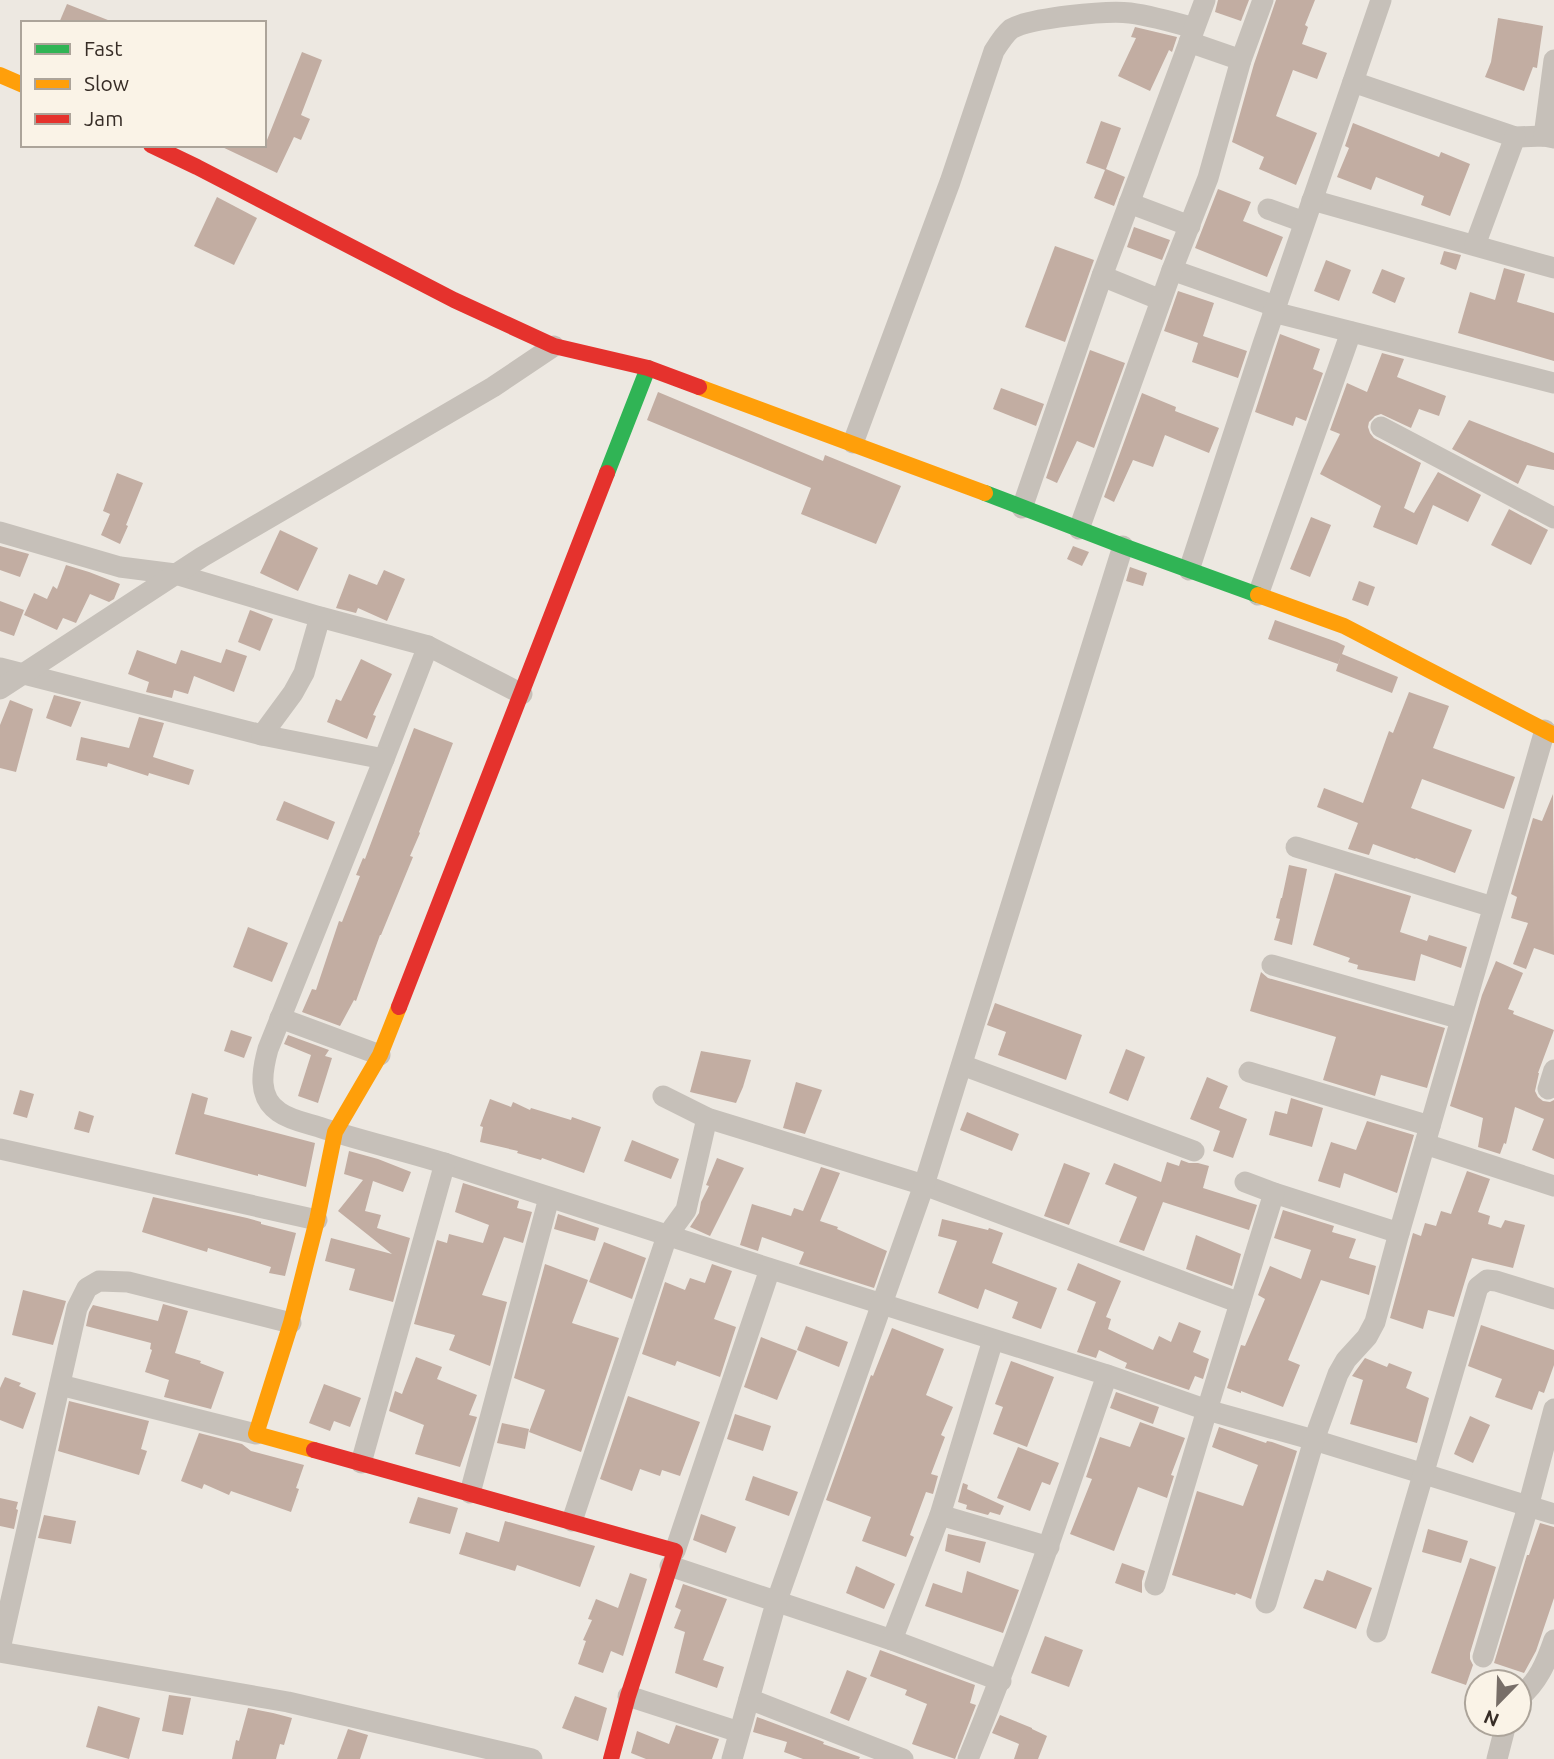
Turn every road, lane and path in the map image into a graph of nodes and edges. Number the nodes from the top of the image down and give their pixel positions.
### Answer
1 (1205, 0) edge
2 (1263, 0) edge
3 (1381, 0) edge
4 (1192, 35) junction
5 (1241, 60) junction
6 (1554, 60) edge
7 (0, 75) edge
8 (1353, 82) junction
9 (21, 84) edge
10 (1515, 137) junction
11 (1549, 137) edge
12 (155, 147) edge
13 (1312, 200) junction
14 (1129, 203) junction
15 (1268, 209) dead end
16 (1304, 222) junction
17 (1189, 226) junction
18 (1475, 246) junction
19 (1554, 268) edge
20 (1172, 270) junction
21 (1102, 276) junction
22 (1161, 300) junction
23 (1275, 309) junction
24 (1351, 332) junction
25 (554, 346) junction
26 (648, 368) junction
27 (1554, 383) edge
28 (1381, 427) dead end
29 (853, 443) junction
30 (1022, 508) junction
31 (1554, 518) edge
32 (1079, 529) junction
33 (0, 532) edge
34 (1123, 546) junction
35 (1189, 570) junction
36 (175, 574) junction
37 (1258, 595) junction
38 (320, 617) junction
39 (428, 646) junction
40 (0, 668) edge
41 (24, 674) junction
42 (0, 690) edge
43 (522, 694) junction
44 (1549, 732) edge
45 (262, 735) junction
46 (384, 759) junction
47 (1296, 847) dead end
48 (1493, 907) junction
49 (1272, 965) dead end
50 (280, 1018) junction
51 (1461, 1019) junction
52 (380, 1055) junction
53 (962, 1065) junction
54 (1248, 1072) dead end
55 (663, 1096) dead end
56 (707, 1118) junction
57 (335, 1132) junction
58 (1427, 1135) junction
59 (0, 1149) edge
60 (1194, 1152) dead end
61 (445, 1163) junction
62 (1245, 1182) dead end
63 (924, 1185) junction
64 (1554, 1186) edge
65 (1274, 1193) junction
66 (549, 1198) junction
67 (317, 1220) junction
68 (1399, 1233) junction
69 (667, 1236) junction
70 (770, 1269) junction
71 (1554, 1299) edge
72 (1240, 1303) junction
73 (881, 1304) junction
74 (291, 1323) junction
75 (993, 1339) junction
76 (1107, 1376) junction
77 (60, 1385) junction
78 (1554, 1409) edge
79 (1207, 1410) junction
80 (256, 1434) junction
81 (1314, 1440) junction
82 (361, 1463) junction
83 (1422, 1474) junction
84 (470, 1493) junction
85 (1528, 1507) junction
86 (1554, 1514) edge
87 (940, 1515) junction
88 (572, 1521) junction
89 (1049, 1547) junction
90 (672, 1559) junction
91 (1155, 1585) dead end
92 (776, 1603) junction
93 (1266, 1603) dead end
94 (1377, 1632) dead end
95 (892, 1640) junction
96 (1554, 1640) edge
97 (0, 1651) edge
98 (1483, 1657) dead end
99 (1001, 1681) junction
100 (1533, 1682) edge
101 (628, 1696) junction
102 (749, 1699) junction
103 (739, 1732) junction
104 (1502, 1738) edge
105 (532, 1759) edge
106 (611, 1759) edge
107 (732, 1759) edge
108 (903, 1759) edge
109 (968, 1759) edge
110 (1497, 1759) edge

1 - 4 street
2 - 5 street
3 - 8 street
4 - 5 street
4 - 14 street
4 - 29 street
5 - 17 street
6 - 11 street
7 - 9 street
8 - 10 street
8 - 13 street
10 - 11 street
10 - 18 street
12 - 25 street
13 - 16 street
13 - 18 street
14 - 17 street
14 - 21 street
15 - 16 street
16 - 23 street
17 - 20 street
18 - 19 street
20 - 22 street
20 - 23 street
21 - 22 street
21 - 30 street
22 - 32 street
23 - 24 street
23 - 35 street
24 - 27 street
24 - 37 street
25 - 26 street
25 - 36 street
26 - 29 street
26 - 43 street
28 - 31 street
29 - 30 street
30 - 32 street
32 - 34 street
33 - 36 street
34 - 35 street
34 - 53 street
35 - 37 street
36 - 38 street
36 - 41 street
37 - 44 street
38 - 39 street
38 - 45 street
39 - 43 street
39 - 46 street
40 - 41 street
41 - 42 street
41 - 45 street
43 - 52 street
44 - 48 street
45 - 46 street
46 - 50 street
47 - 48 street
48 - 51 street
49 - 51 street
50 - 52 street
50 - 57 street
51 - 58 street
52 - 57 street
53 - 60 street
53 - 63 street
54 - 58 street
55 - 56 street
56 - 63 street
56 - 69 street
57 - 61 street
57 - 67 street
58 - 64 street
58 - 68 street
59 - 67 street
61 - 66 street
61 - 82 street
62 - 65 street
63 - 72 street
63 - 73 street
65 - 68 street
65 - 72 street
66 - 69 street
66 - 84 street
67 - 74 street
68 - 81 street
69 - 70 street
69 - 88 street
70 - 73 street
70 - 90 street
71 - 83 street
72 - 79 street
73 - 75 street
73 - 92 street
74 - 77 street
74 - 80 street
75 - 76 street
75 - 87 street
76 - 79 street
76 - 89 street
77 - 80 street
77 - 97 street
78 - 85 street
79 - 81 street
79 - 91 street
80 - 82 street
81 - 83 street
81 - 93 street
82 - 84 street
83 - 85 street
83 - 94 street
84 - 88 street
85 - 86 street
85 - 98 street
87 - 89 street
87 - 95 street
88 - 90 street
89 - 99 street
90 - 92 street
90 - 101 street
92 - 95 street
92 - 102 street
95 - 99 street
96 - 100 street
97 - 105 street
99 - 109 street
101 - 103 street
101 - 106 street
102 - 103 street
102 - 108 street
103 - 107 street
104 - 110 street

